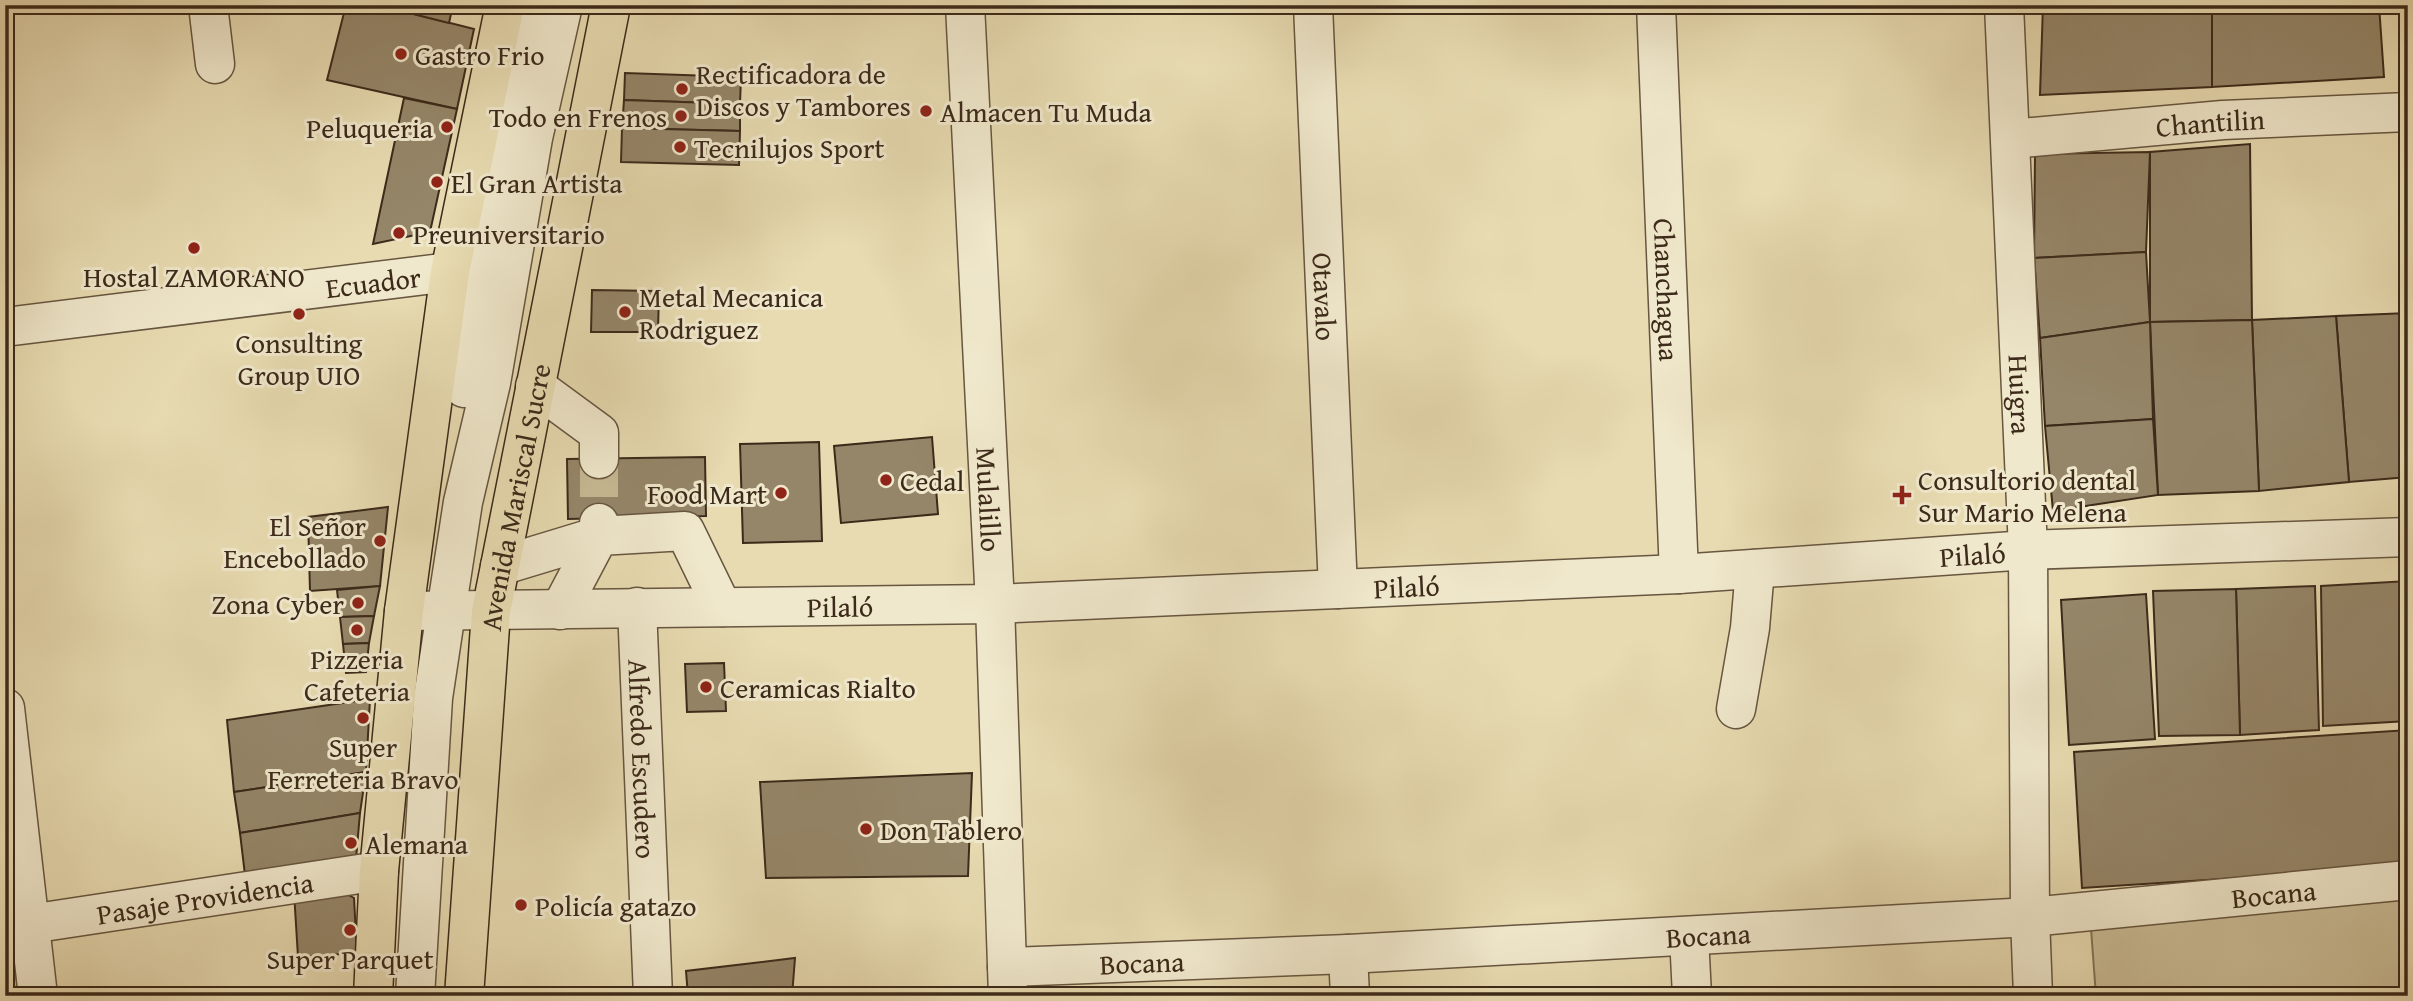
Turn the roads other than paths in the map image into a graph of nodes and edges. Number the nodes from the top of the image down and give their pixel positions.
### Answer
1 (208, 5) edge
2 (505, 5) edge
3 (526, 5) edge
4 (563, 5) edge
5 (611, 5) edge
6 (965, 5) edge
7 (1313, 5) edge
8 (1656, 5) edge
9 (2004, 5) edge
10 (215, 64) dead end
11 (2408, 112) edge
12 (2011, 139) junction
13 (450, 271) junction
14 (5, 327) edge
15 (535, 386) junction
16 (599, 459) tunnel mouth
17 (463, 502) junction
18 (599, 527) junction
19 (2408, 537) edge
20 (2028, 550) junction
21 (500, 566) junction
22 (1755, 569) junction
23 (1679, 574) junction
24 (1338, 589) junction
25 (995, 604) junction
26 (637, 607) junction
27 (722, 607) junction
28 (560, 610) junction
29 (404, 611) junction
30 (446, 612) junction
31 (491, 612) junction
32 (5, 708) edge
33 (1736, 709) dead end
34 (379, 871) junction
35 (2408, 880) edge
36 (2029, 917) junction
37 (30, 924) junction
38 (1689, 936) junction
39 (1348, 954) junction
40 (1007, 981) edge
41 (38, 996) edge
42 (373, 996) edge
43 (415, 996) edge
44 (464, 996) edge
45 (653, 996) edge
46 (1350, 996) edge
47 (1692, 996) edge
48 (2033, 996) edge

1 - 10 street
2 - 13 main road
3 - 17 street
4 - 17 street
5 - 15 main road, Avenida Mariscal Sucre
6 - 25 street, Mulalillo
7 - 24 street, Otavalo
8 - 23 street, Chanchagua
9 - 12 street, Huigra
11 - 12 street, Chantilin
12 - 20 street, Huigra
13 - 14 street, Ecuador
13 - 29 main road
15 - 16 street
15 - 21 main road, Avenida Mariscal Sucre
17 - 30 street
18 - 21 street
18 - 27 street
18 - 28 street
19 - 20 street, Pilaló
20 - 22 street, Pilaló
20 - 36 street, Huigra
21 - 31 main road, Avenida Mariscal Sucre
22 - 23 street, Pilaló
22 - 33 street
23 - 24 street, Pilaló
24 - 25 street, Pilaló
25 - 27 street, Pilaló
25 - 40 street, Mulalillo
26 - 27 street, Pilaló
26 - 28 street, Pilaló
26 - 45 street, Alfredo Escudero
28 - 31 street, Pilaló
29 - 30 street, Pilaló
29 - 34 main road
30 - 31 street, Pilaló
30 - 43 street
31 - 44 main road, Avenida Mariscal Sucre
32 - 37 street
34 - 37 street, Pasaje Providencia
34 - 42 main road
35 - 36 street, Bocana
36 - 38 street, Bocana
36 - 48 street, Huigra
37 - 41 street
38 - 39 street, Bocana
38 - 47 street
39 - 40 street, Bocana
39 - 46 street

